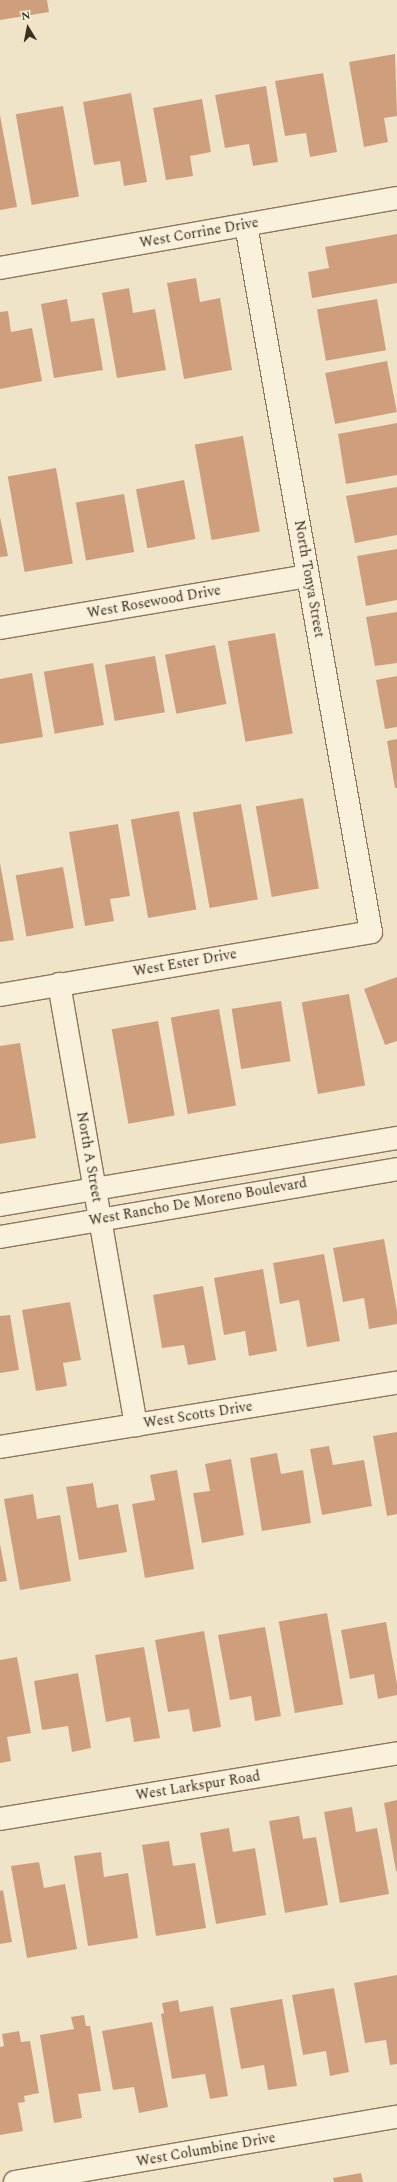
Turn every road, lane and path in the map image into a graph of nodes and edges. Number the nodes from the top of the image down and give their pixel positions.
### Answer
1 (397, 198) edge
2 (246, 225) junction
3 (0, 268) edge
4 (308, 576) junction
5 (0, 628) edge
6 (371, 932) joint
7 (59, 984) junction
8 (0, 995) edge
9 (397, 1138) edge
10 (397, 1169) edge
11 (95, 1188) junction
12 (0, 1205) edge
13 (100, 1219) junction
14 (0, 1237) edge
15 (397, 1383) edge
16 (136, 1425) junction
17 (0, 1447) edge
18 (397, 1753) edge
19 (0, 1819) edge
20 (397, 2117) edge
21 (15, 2182) edge

1 - 2 street, West Corrine Drive
2 - 3 street, West Corrine Drive
2 - 4 street, North Tonya Street
4 - 5 street, West Rosewood Drive
4 - 6 street, North Tonya Street
6 - 7 street, West Ester Drive
7 - 8 street, West Ester Drive
7 - 11 street, North A Street
9 - 11 street
10 - 13 street, West Rancho De Moreno Boulevard
11 - 12 street
11 - 13 street, North A Street
13 - 14 street, West Rancho De Moreno Boulevard
13 - 16 street, North A Street
15 - 16 street, West Scotts Drive
16 - 17 street, West Scotts Drive
18 - 19 street, West Larkspur Road
20 - 21 street, West Columbine Drive

